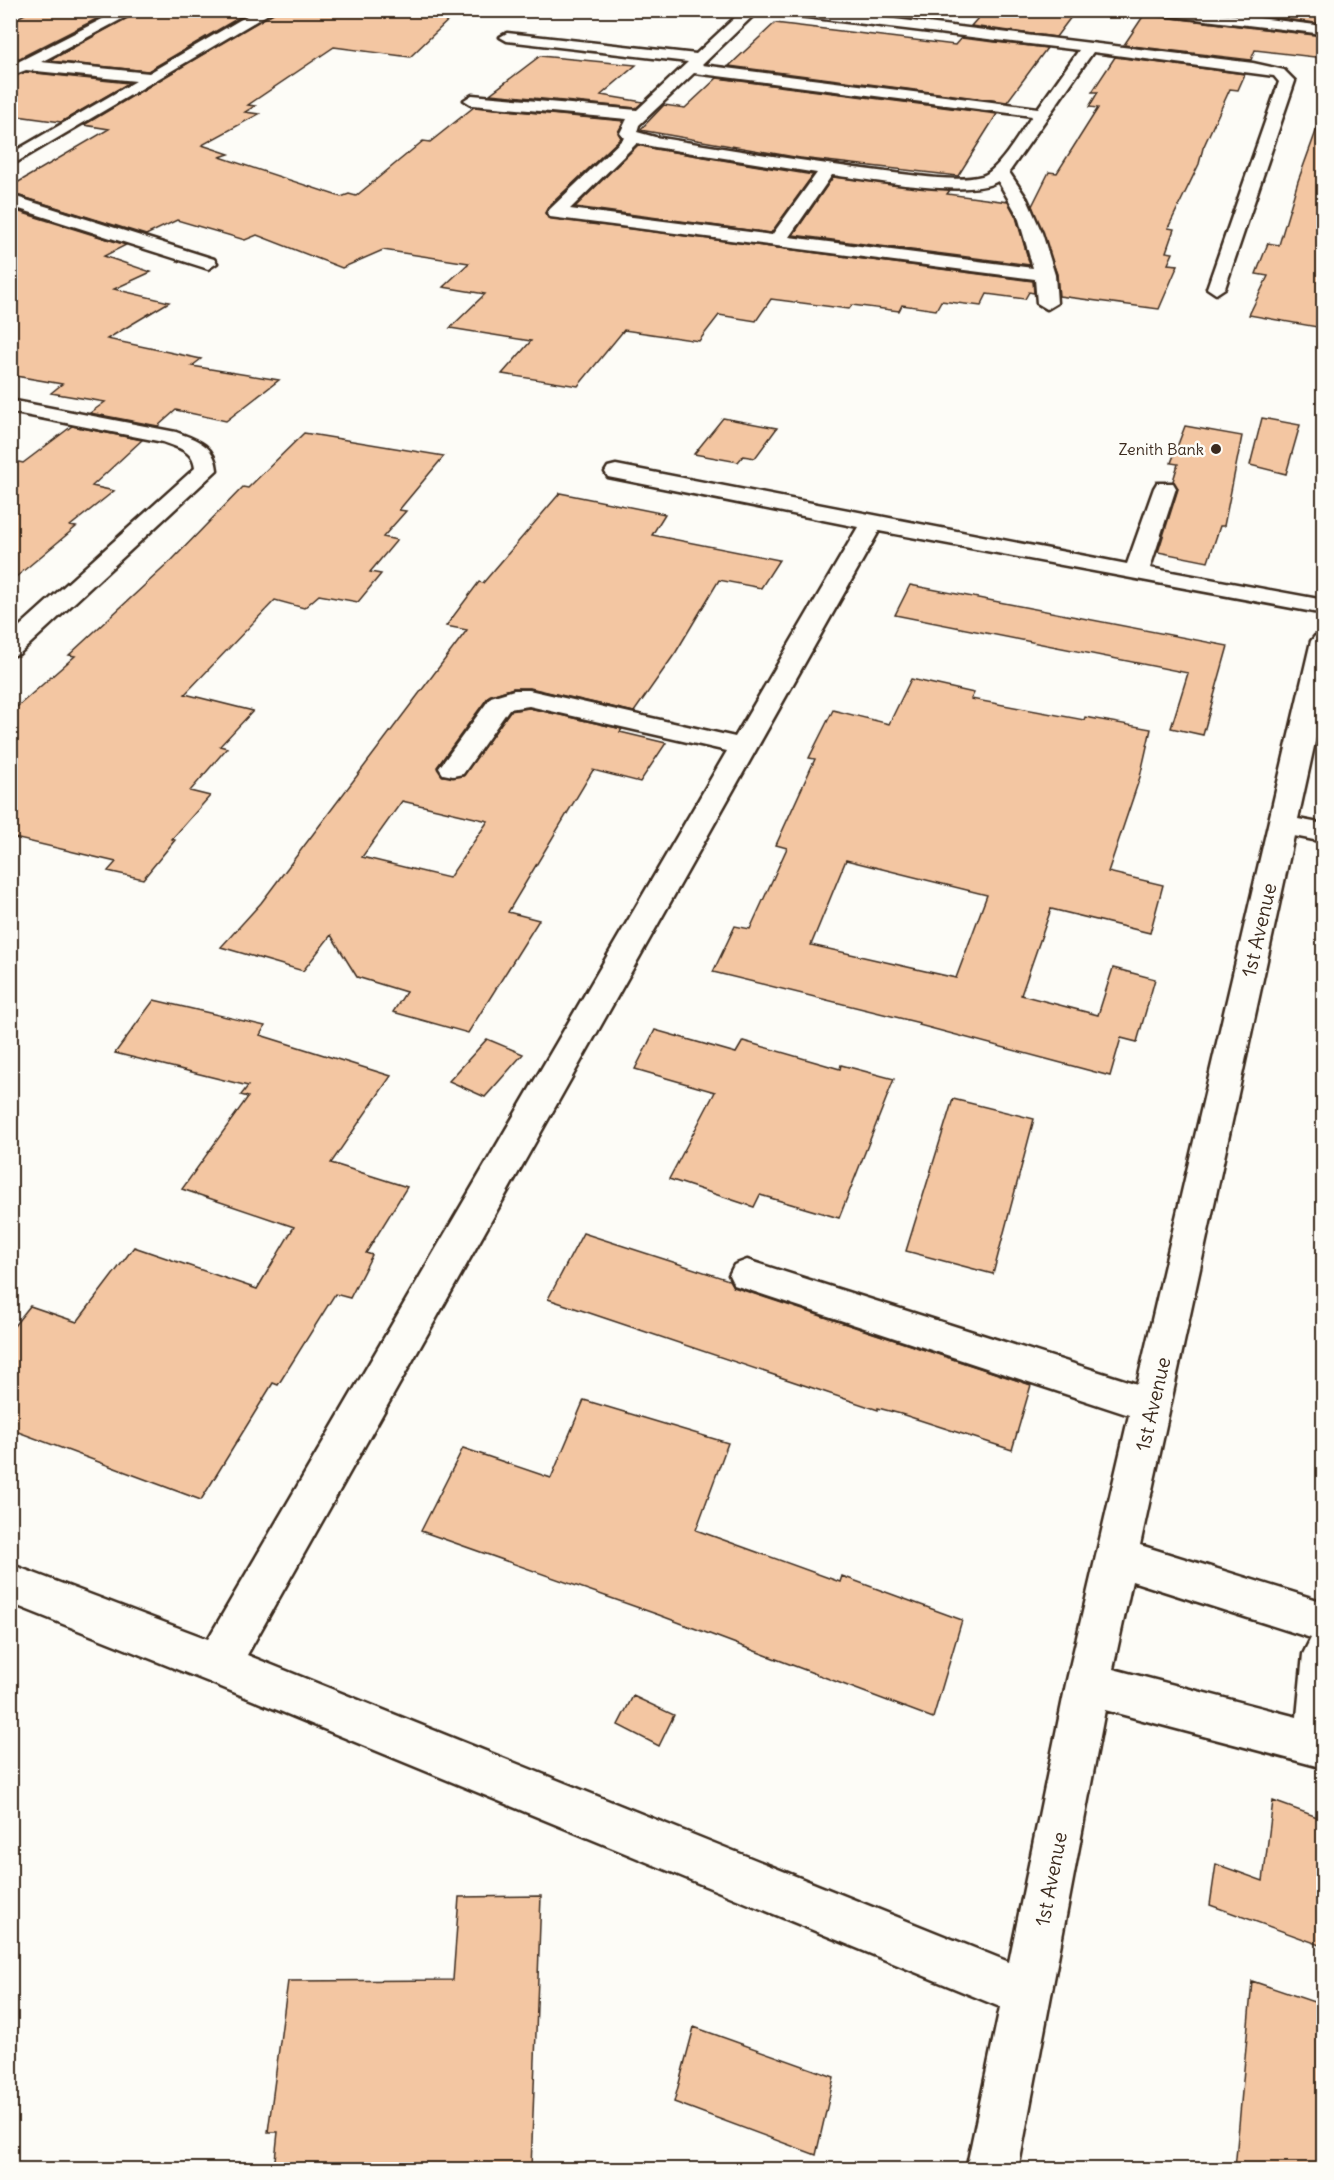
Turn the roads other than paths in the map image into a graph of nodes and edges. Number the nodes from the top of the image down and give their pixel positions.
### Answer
1 (132, 10) edge
2 (268, 10) edge
3 (752, 10) edge
4 (782, 10) edge
5 (932, 10) edge
6 (1154, 10) edge
7 (918, 27) junction
8 (1323, 30) edge
9 (507, 37) dead end
10 (1089, 47) junction
11 (693, 64) junction
12 (17, 69) edge
13 (151, 78) junction
14 (471, 100) dead end
15 (1041, 113) junction
16 (640, 115) junction
17 (634, 137) junction
18 (10, 161) edge
19 (828, 169) junction
20 (1000, 172) junction
21 (10, 200) edge
22 (777, 241) junction
23 (208, 264) dead end
24 (1046, 275) junction
25 (1216, 288) dead end
26 (1047, 303) dead end
27 (10, 406) edge
28 (616, 472) dead end
29 (1165, 488) dead end
30 (872, 523) junction
31 (1136, 573) junction
32 (1323, 607) edge
33 (1323, 641) edge
34 (10, 649) edge
35 (1314, 731) edge
36 (743, 747) junction
37 (453, 768) dead end
38 (1283, 825) junction
39 (1323, 833) edge
40 (747, 1275) dead end
41 (1153, 1406) junction
42 (1119, 1558) junction
43 (10, 1583) edge
44 (1323, 1622) edge
45 (1323, 1654) edge
46 (218, 1664) junction
47 (1088, 1684) junction
48 (1320, 1745) edge
49 (1029, 1994) junction
50 (992, 2169) edge

1 - 12 street
2 - 13 street
3 - 11 street
4 - 7 street
5 - 7 street
6 - 8 street
7 - 10 street
9 - 11 street
10 - 15 street
10 - 25 street
11 - 15 street
11 - 16 street
12 - 13 street
13 - 18 street
14 - 16 street
15 - 20 street
16 - 17 street
17 - 19 street
17 - 22 street
19 - 20 street
19 - 22 street
20 - 24 street
21 - 23 street
22 - 24 street
24 - 26 street
27 - 34 street
28 - 30 street
29 - 31 street
30 - 31 street
30 - 36 street
31 - 32 street
33 - 35 street, 1st Avenue
35 - 38 street, 1st Avenue
36 - 37 street
36 - 46 street
38 - 39 street
38 - 41 street, 1st Avenue
40 - 41 street
41 - 42 street, 1st Avenue
42 - 44 street
42 - 47 street, 1st Avenue
43 - 46 street
45 - 48 street
46 - 49 street
47 - 48 street
47 - 49 street, 1st Avenue
49 - 50 street, 1st Avenue

